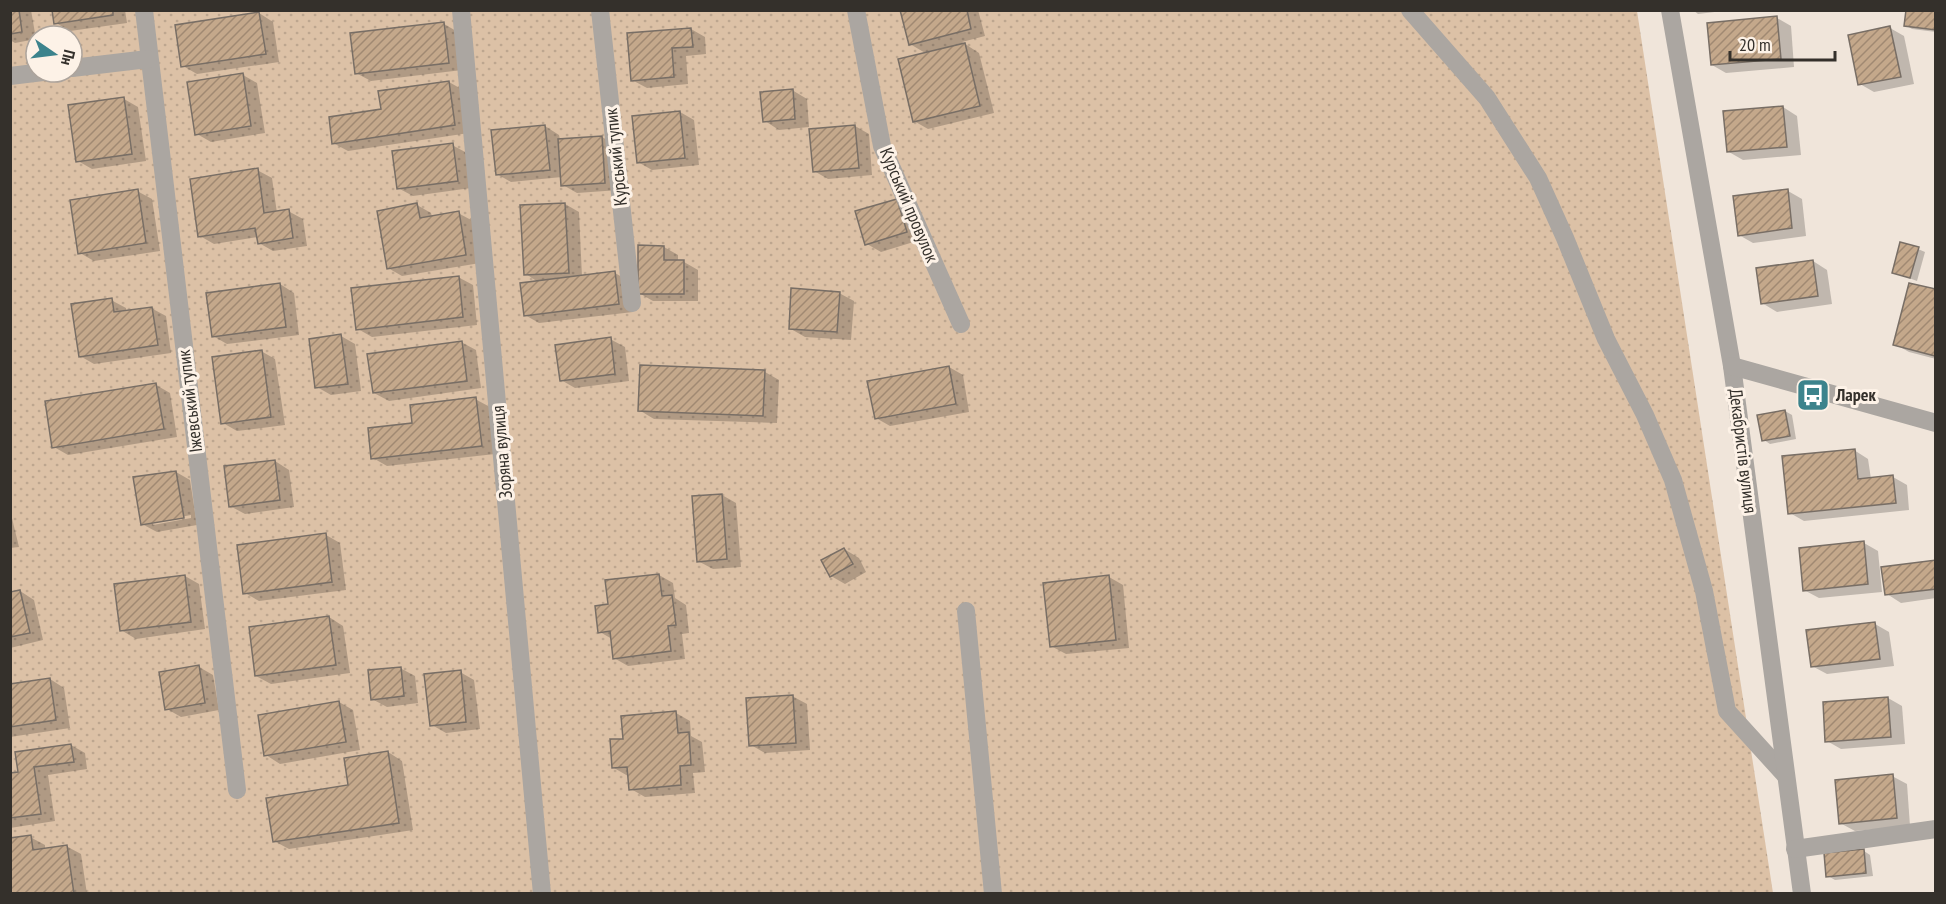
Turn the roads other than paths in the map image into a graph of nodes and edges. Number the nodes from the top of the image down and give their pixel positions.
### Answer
1 (144, 10) edge
2 (461, 10) edge
3 (600, 10) edge
4 (856, 10) edge
5 (1410, 10) edge
6 (1670, 10) edge
7 (148, 59) junction
8 (84, 67) edge
9 (632, 303) dead end
10 (961, 324) dead end
11 (1732, 366) junction
12 (1935, 423) edge
13 (966, 611) dead end
14 (1786, 776) junction
15 (237, 790) dead end
16 (1935, 829) edge
17 (1796, 849) junction
18 (542, 894) edge
19 (993, 894) edge
20 (1802, 894) edge

1 - 7 street, Іжевський тупик
2 - 18 street, Зоряна вулиця
3 - 9 street, Курський тупик
4 - 10 street, Курський провулок
5 - 14 street
6 - 11 street, Декабристів вулиця
7 - 8 street
7 - 15 street, Іжевський тупик
11 - 12 street
11 - 14 street, Декабристів вулиця
13 - 19 street
14 - 17 street, Декабристів вулиця
16 - 17 street
17 - 20 street, Декабристів вулиця

